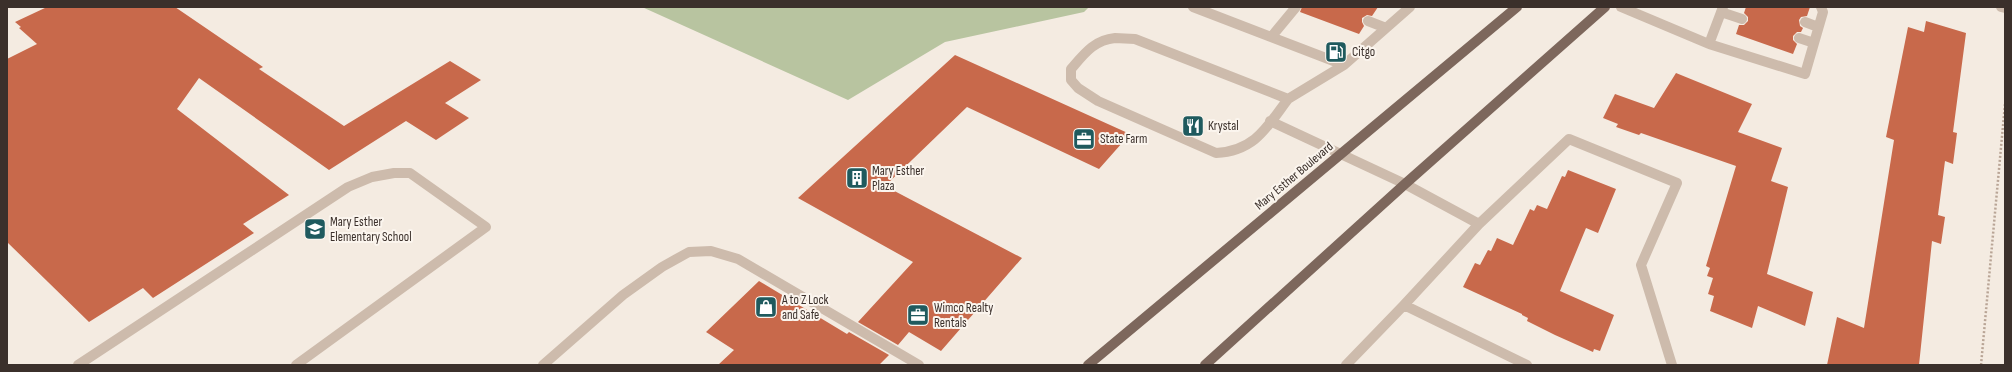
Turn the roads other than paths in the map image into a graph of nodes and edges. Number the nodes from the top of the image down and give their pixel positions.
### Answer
1 (1193, 7) edge
2 (1296, 7) edge
3 (1410, 7) edge
4 (1516, 7) edge
5 (1605, 7) edge
6 (1620, 7) edge
7 (1821, 7) edge
8 (2001, 7) edge
9 (2005, 8) edge
10 (1722, 9) edge
11 (1742, 19) dead end
12 (1368, 21) dead end
13 (1805, 22) dead end
14 (1818, 26) junction
15 (1386, 28) junction
16 (1272, 36) junction
17 (1799, 38) dead end
18 (1814, 43) junction
19 (1709, 44) junction
20 (1344, 65) junction
21 (1288, 99) junction
22 (1270, 121) junction
23 (1342, 153) junction
24 (1405, 184) junction
25 (1479, 224) junction
26 (1404, 305) junction
27 (78, 365) edge
28 (296, 365) edge
29 (543, 365) edge
30 (919, 365) edge
31 (1088, 365) edge
32 (1205, 365) edge
33 (1346, 365) edge
34 (1527, 365) edge
35 (1672, 365) edge

1 - 16 street
2 - 16 street
3 - 15 street
4 - 23 main road, Mary Esther Boulevard
5 - 24 main road
6 - 19 street
7 - 14 street
8 - 9 street
10 - 11 street
10 - 19 street
12 - 15 street
13 - 14 street
14 - 18 street
15 - 20 street
16 - 20 street
17 - 18 street
18 - 19 street
20 - 21 street
21 - 22 street
21 - 22 street
22 - 23 street
23 - 24 street
23 - 31 main road, Mary Esther Boulevard
24 - 25 street
24 - 32 main road
25 - 26 street
25 - 35 street
26 - 33 street
26 - 34 street
27 - 28 street
29 - 30 street

